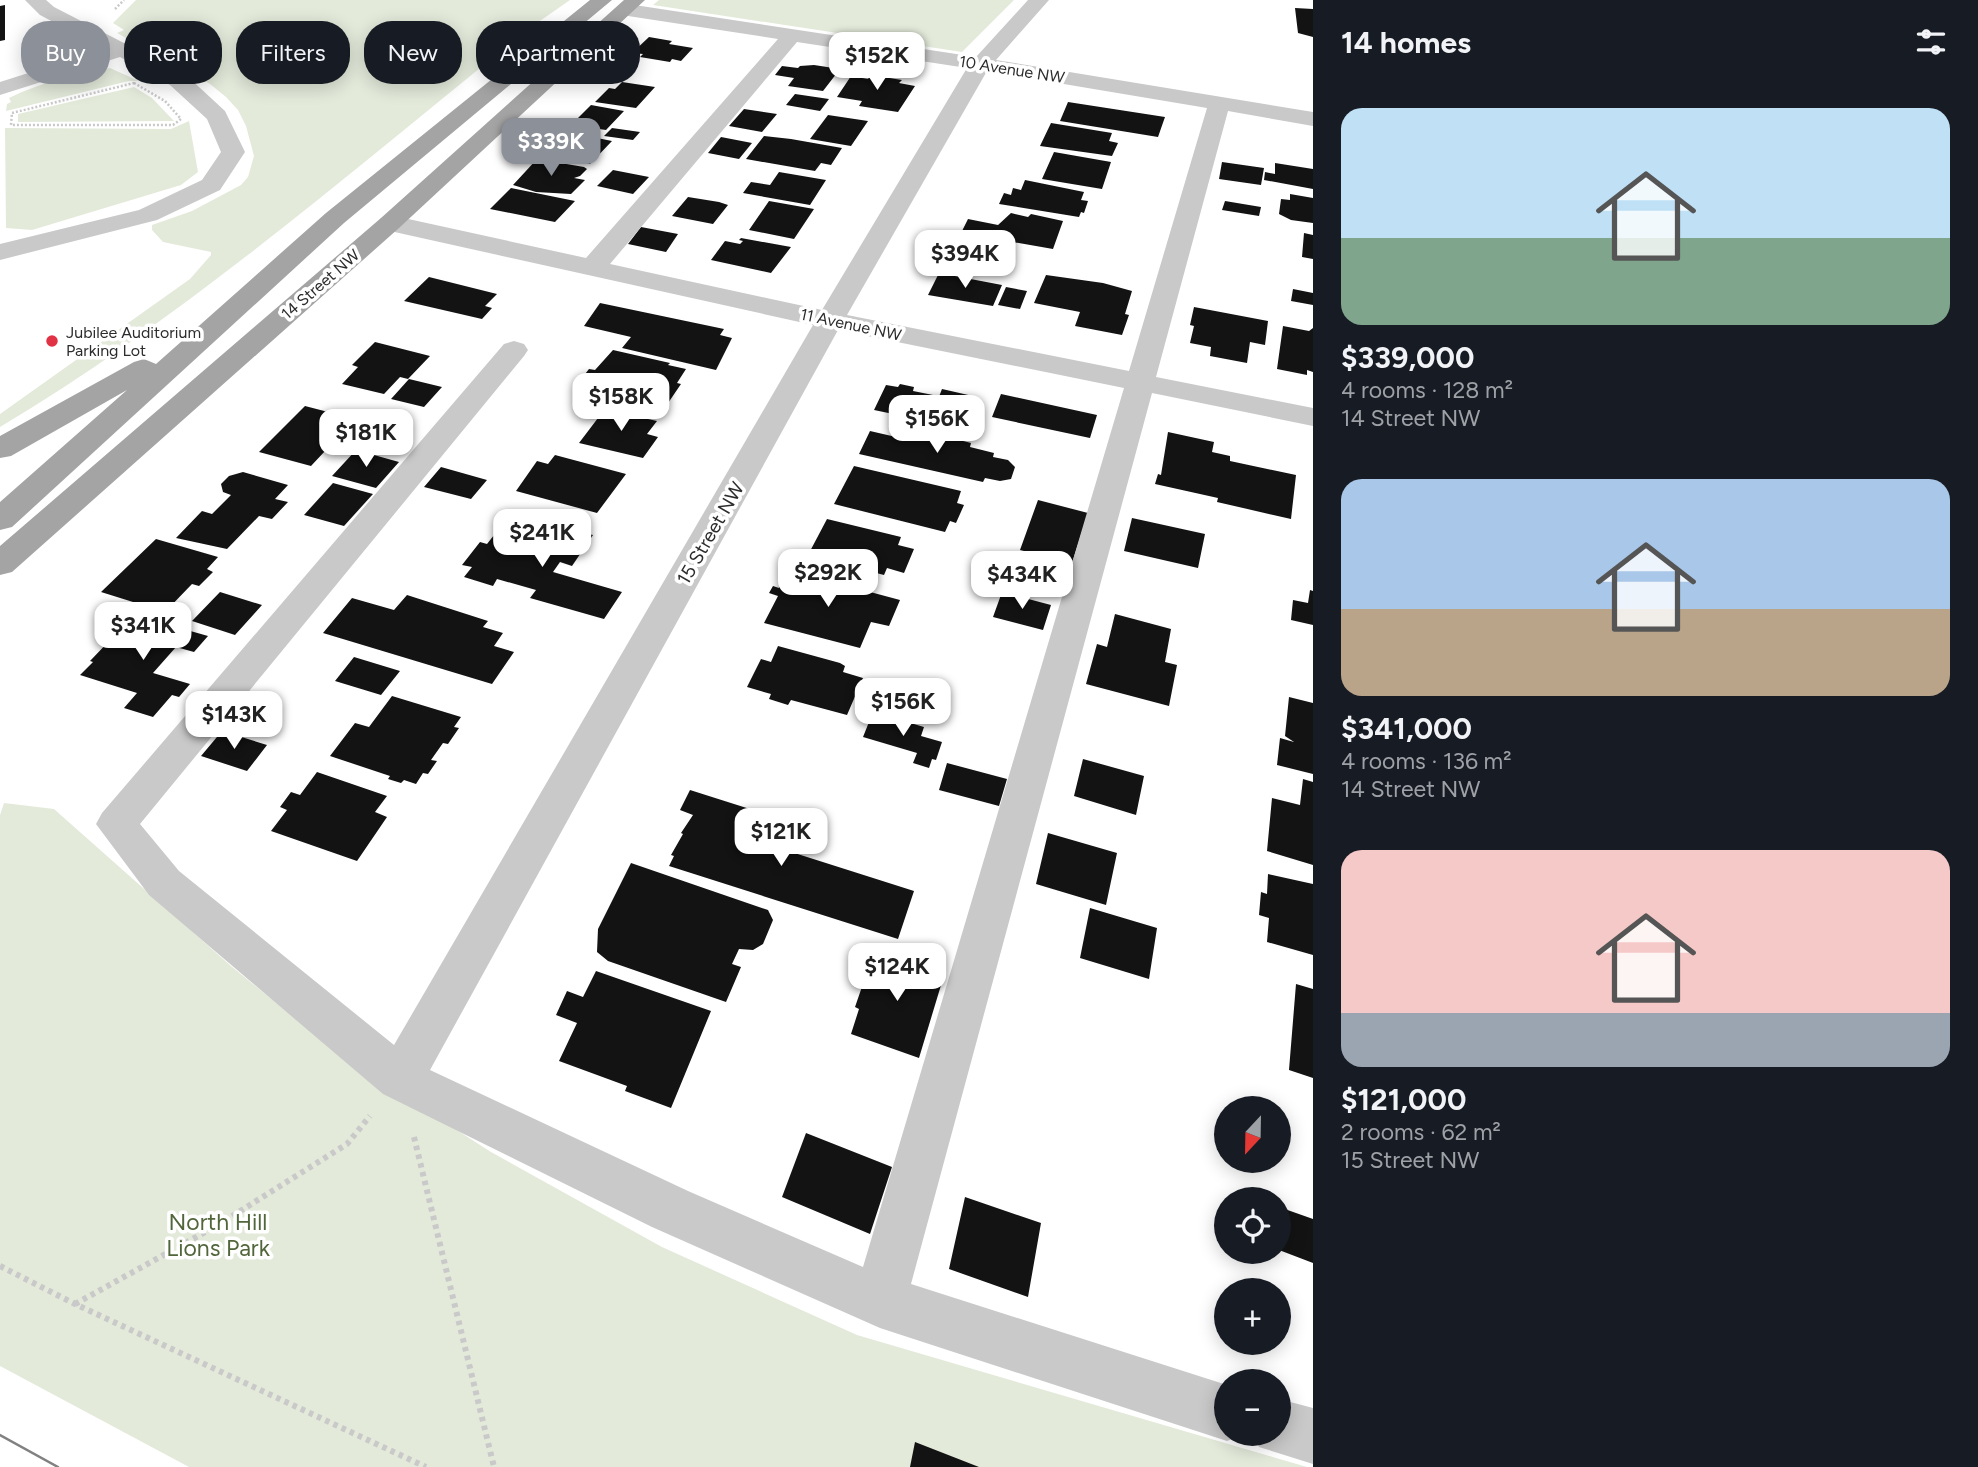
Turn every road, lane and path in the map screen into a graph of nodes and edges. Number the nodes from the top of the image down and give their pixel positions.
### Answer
1 (35, 0) edge
2 (124, 0) edge
3 (602, 0) edge
4 (1039, 0) edge
5 (632, 5) edge
6 (118, 6) dead end
7 (792, 35) junction
8 (122, 50) junction
9 (980, 65) junction
10 (0, 89) edge
11 (1219, 104) junction
12 (1313, 119) edge
13 (11, 125) joint
14 (390, 223) junction
15 (0, 252) edge
16 (592, 268) junction
17 (830, 320) junction
18 (201, 336) junction
19 (514, 350) dead end
20 (1138, 384) junction
21 (1313, 417) edge
22 (0, 449) edge
23 (0, 520) edge
24 (2, 566) edge
25 (400, 1079) junction
26 (0, 1266) edge
27 (880, 1301) junction
28 (75, 1304) junction
29 (1214, 1409) edge
30 (1291, 1430) edge
31 (1313, 1436) edge
32 (426, 1467) edge
33 (494, 1467) edge

1 - 8 street
2 - 6 path
3 - 18 main road
4 - 9 street, 15 Street NW
5 - 7 street, 10 Avenue NW
5 - 14 main road, 14 Street NW
7 - 9 street, 10 Avenue NW
7 - 16 street
8 - 10 street
8 - 15 street
9 - 11 street, 10 Avenue NW
9 - 17 street, 15 Street NW
11 - 12 street, 10 Avenue NW
11 - 20 street
13 - 13 path
14 - 16 street, 11 Avenue NW
14 - 24 main road, 14 Street NW
16 - 17 street, 11 Avenue NW
17 - 20 street, 11 Avenue NW
17 - 25 street, 15 Street NW
18 - 22 main road
18 - 23 main road
19 - 25 street
20 - 21 street, 11 Avenue NW
20 - 27 street
25 - 27 street
25 - 28 path
25 - 33 path
26 - 28 path
27 - 29 street
28 - 32 path
30 - 31 street

